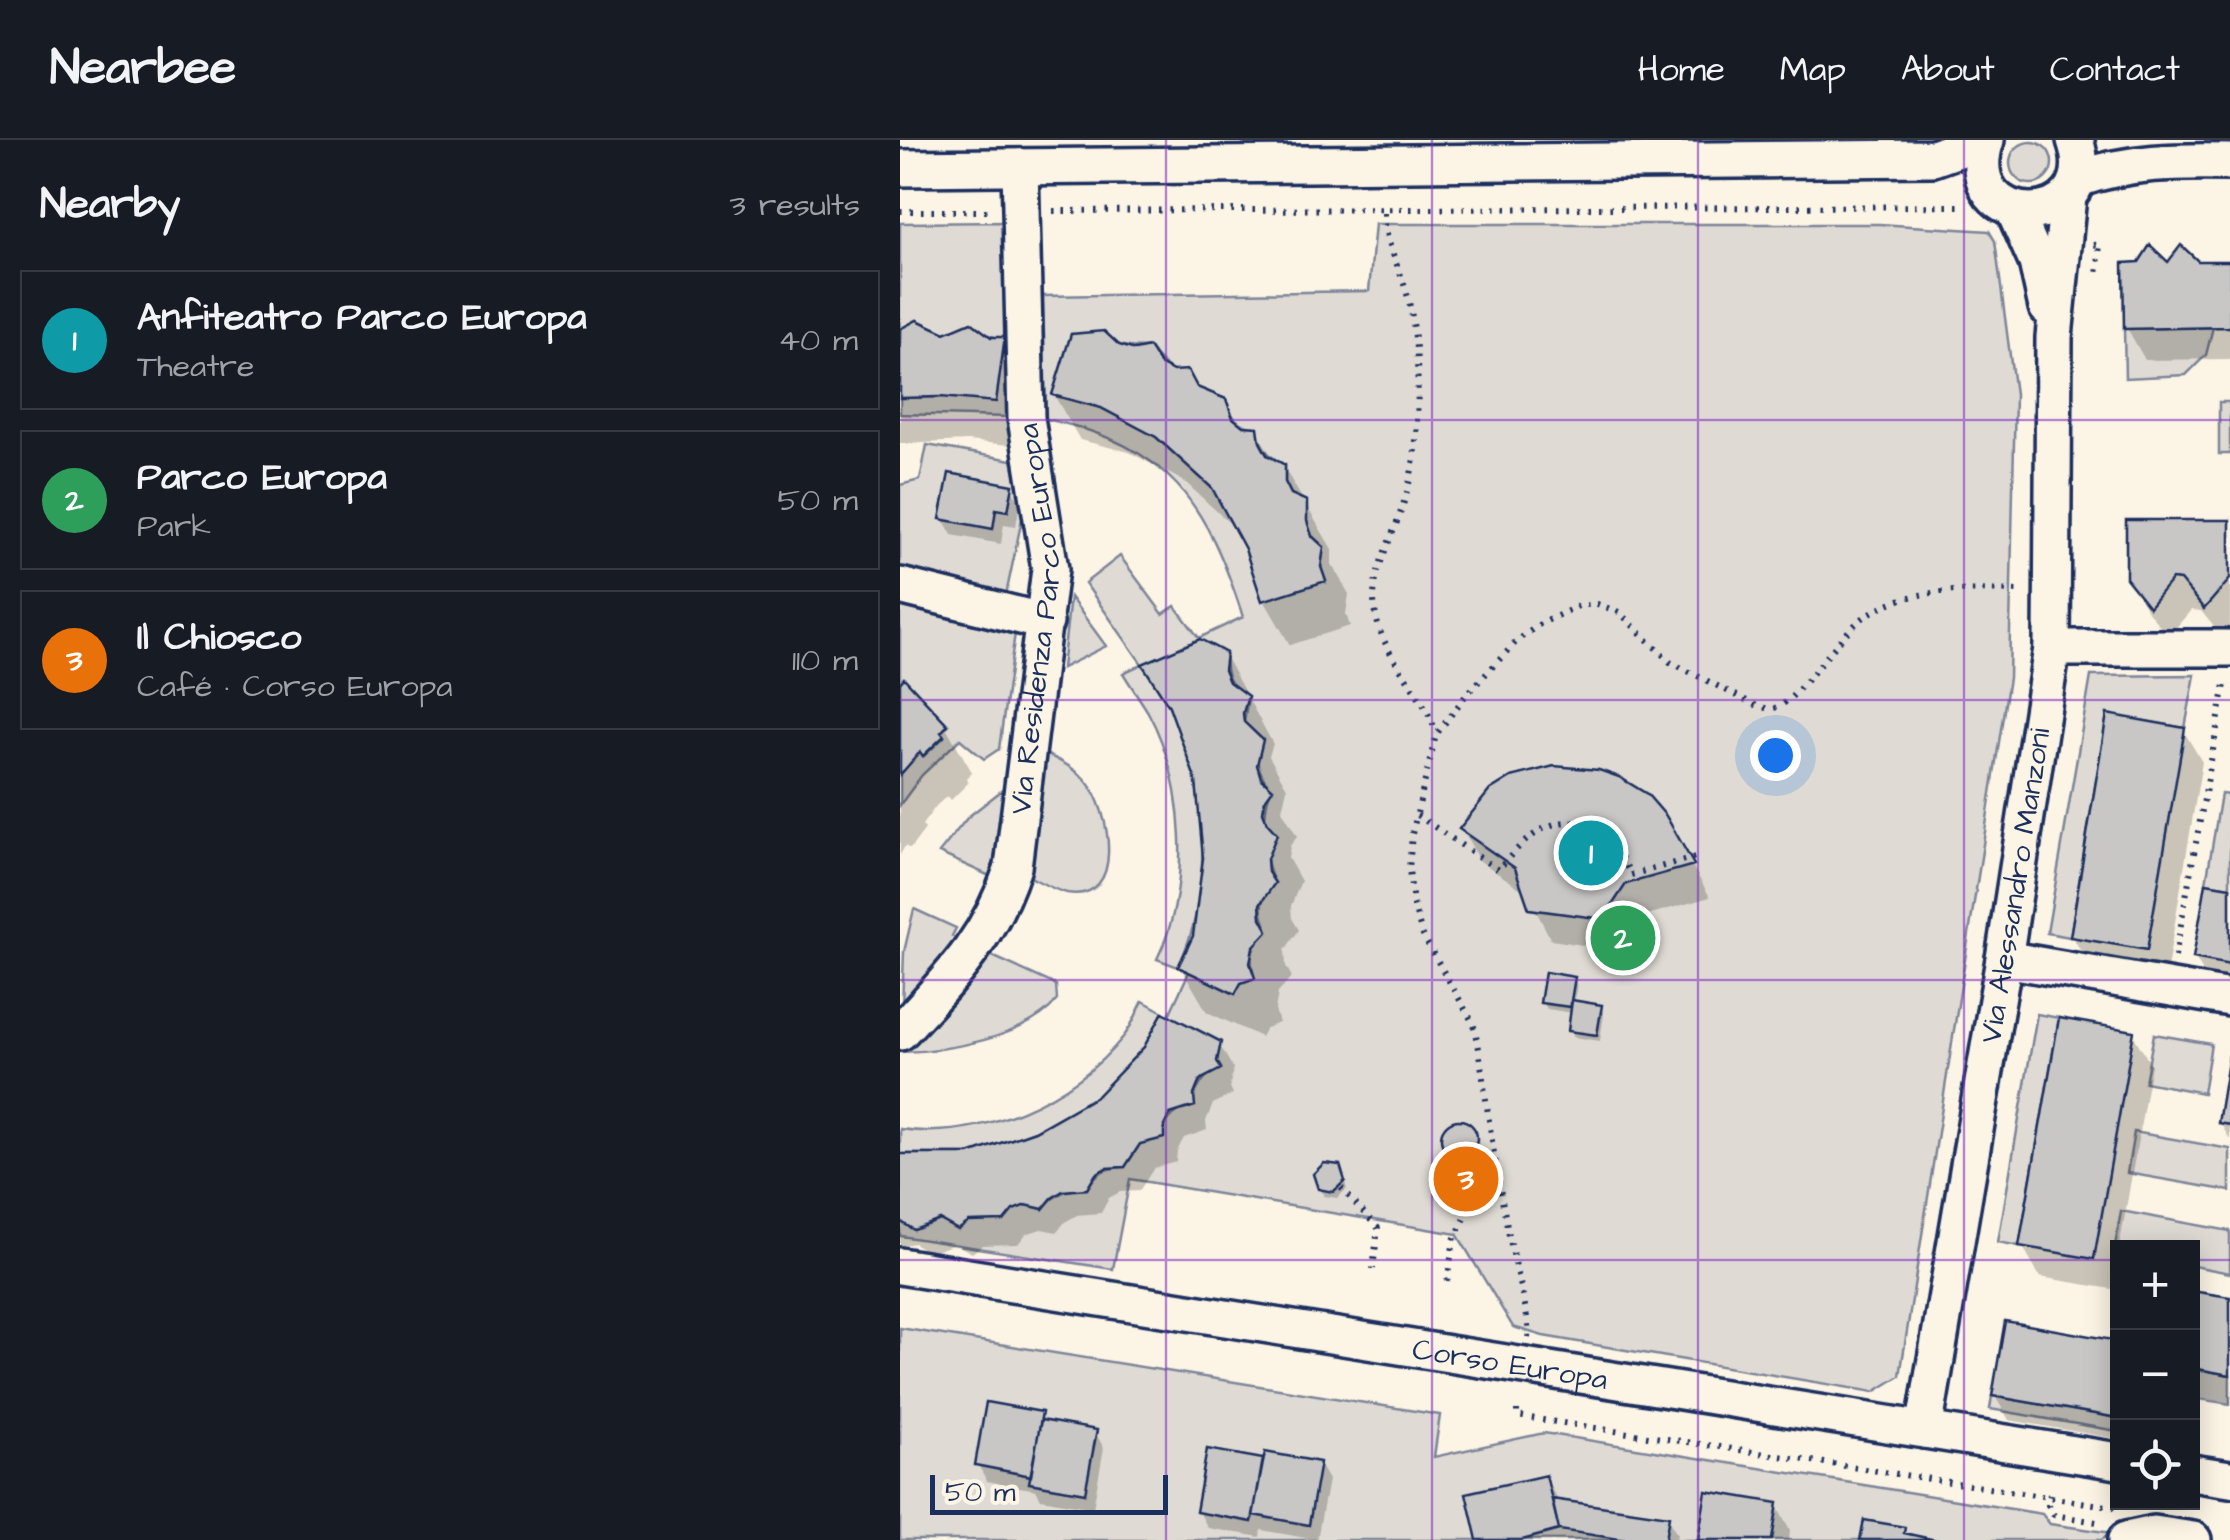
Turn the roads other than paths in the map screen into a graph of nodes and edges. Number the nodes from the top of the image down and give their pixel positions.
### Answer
1 (1985, 140) edge
2 (2076, 141) edge
3 (1932, 158) junction
4 (2163, 162) junction
5 (2230, 162) edge
6 (1020, 167) junction
7 (900, 168) edge
8 (2073, 188) junction
9 (1980, 196) junction
10 (2014, 210) junction
11 (2054, 337) junction
12 (900, 586) edge
13 (1044, 622) junction
14 (2052, 648) junction
15 (2229, 658) edge
16 (2004, 959) junction
17 (2230, 998) edge
18 (900, 1032) edge
19 (900, 1266) edge
20 (1924, 1430) junction
21 (2110, 1460) edge
22 (2200, 1474) edge
23 (2230, 1479) edge
24 (2124, 1524) edge
25 (2194, 1540) edge

1 - 3 street
1 - 9 street
2 - 4 street
2 - 8 street, Via Alessandro Manzoni
3 - 6 street
3 - 9 street, Via Alessandro Manzoni
4 - 5 street
4 - 8 street
6 - 7 street
6 - 13 street, Via Residenza Parco Europa
8 - 10 street
8 - 11 street, Via Alessandro Manzoni
9 - 10 street, Via Alessandro Manzoni
10 - 11 street, Via Alessandro Manzoni
11 - 14 street, Via Alessandro Manzoni
12 - 13 street
13 - 18 street, Via Residenza Parco Europa
14 - 15 street
14 - 16 street, Via Alessandro Manzoni
16 - 17 street
16 - 20 street, Via Alessandro Manzoni
19 - 20 street, Corso Europa
20 - 21 street, Corso Europa
22 - 23 street
24 - 25 street

